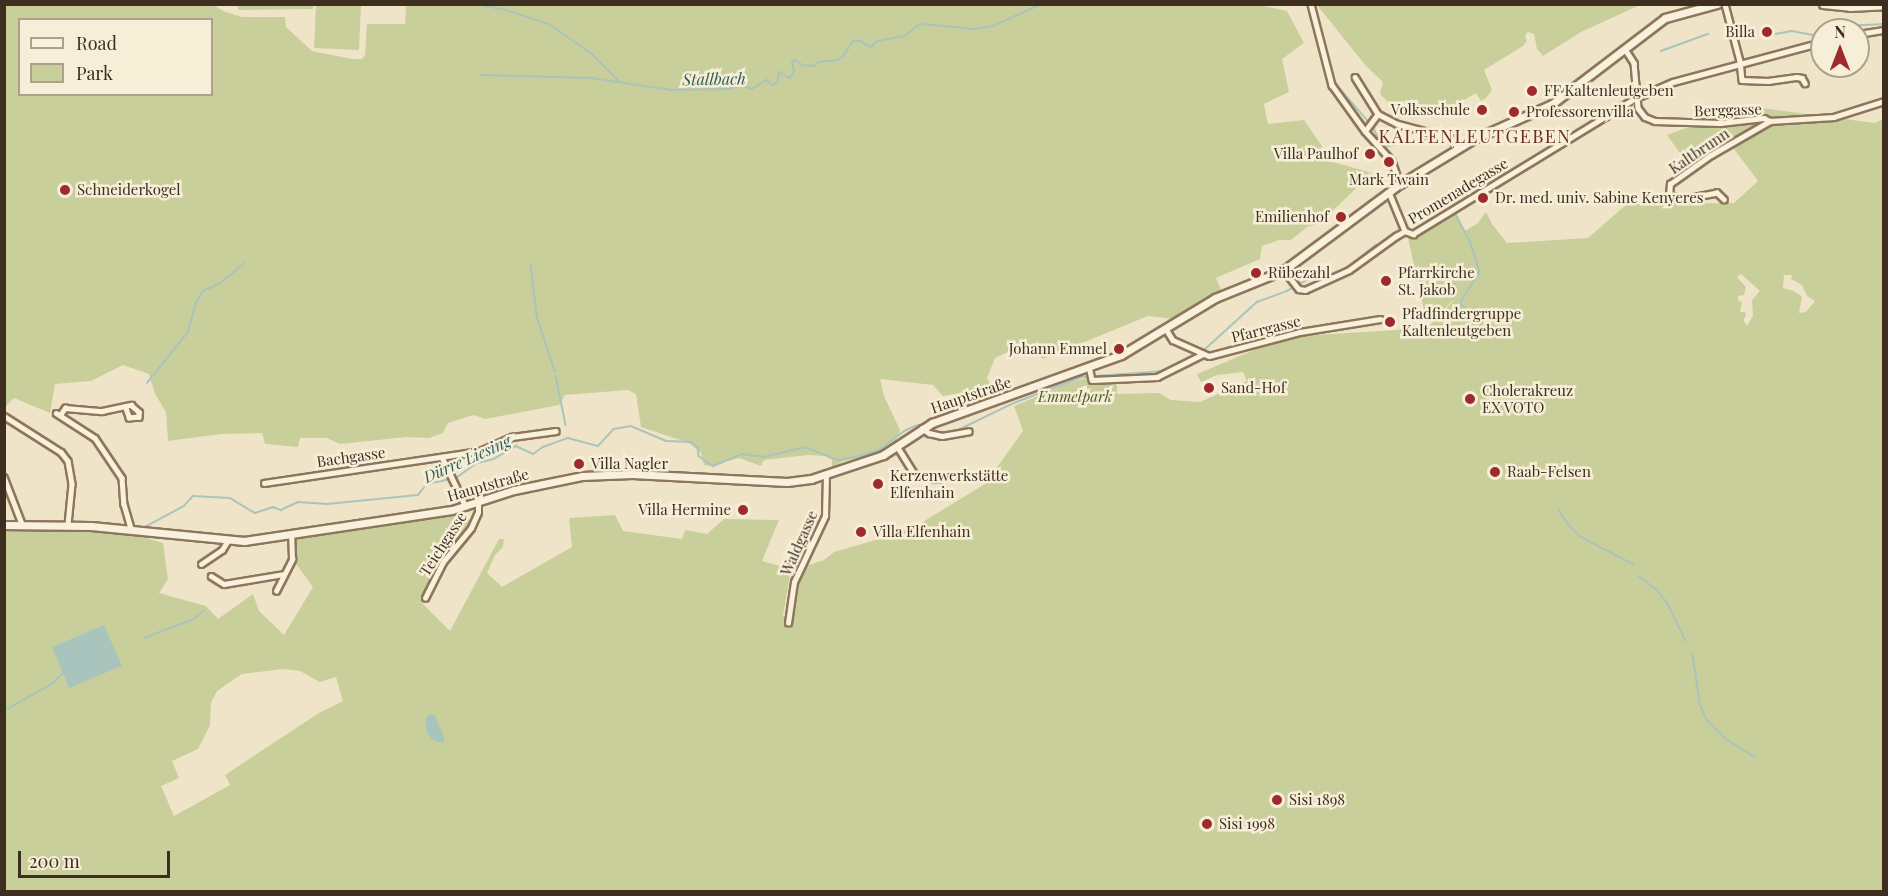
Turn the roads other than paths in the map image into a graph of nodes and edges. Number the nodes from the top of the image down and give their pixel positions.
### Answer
1 (1311, 4) edge
2 (1717, 4) edge
3 (1725, 4) edge
4 (1823, 4) edge
5 (1884, 5) edge
6 (1810, 45) edge
7 (1625, 49) junction
8 (1740, 64) junction
9 (1354, 77) dead end
10 (1805, 83) dead end
11 (1636, 98) junction
12 (1884, 101) edge
13 (1378, 114) junction
14 (1770, 121) junction
15 (1365, 130) junction
16 (1458, 148) junction
17 (1401, 184) junction
18 (1389, 191) junction
19 (1724, 200) dead end
20 (1405, 231) junction
21 (1284, 270) junction
22 (1380, 320) dead end
23 (1166, 329) junction
24 (1203, 354) junction
25 (1090, 373) junction
26 (125, 407) dead end
27 (4, 416) edge
28 (922, 428) junction
29 (556, 431) dead end
30 (969, 432) dead end
31 (897, 446) junction
32 (442, 457) junction
33 (826, 474) junction
34 (4, 477) edge
35 (939, 479) dead end
36 (264, 483) dead end
37 (478, 503) junction
38 (466, 507) junction
39 (22, 524) junction
40 (4, 525) edge
41 (68, 525) junction
42 (131, 530) junction
43 (291, 534) junction
44 (228, 540) junction
45 (201, 564) dead end
46 (284, 574) junction
47 (211, 576) dead end
48 (276, 591) dead end
49 (425, 598) dead end
50 (788, 622) dead end

1 - 15 street
2 - 7 main road, Hauptstraße
3 - 8 street
4 - 5 main road
6 - 8 street, Promenadegasse
7 - 11 street
7 - 16 main road, Hauptstraße
8 - 10 street
8 - 11 street, Promenadegasse
9 - 13 street
11 - 14 street, Berggasse
11 - 20 street, Promenadegasse
12 - 14 street, Berggasse
13 - 15 street
13 - 16 street
14 - 19 street, Kaltbrunn
15 - 17 street
16 - 17 main road, Hauptstraße
17 - 18 main road, Hauptstraße
18 - 20 street
18 - 21 main road, Hauptstraße
20 - 21 street, Promenadegasse
21 - 23 main road, Hauptstraße
22 - 24 street, Pfarrgasse
23 - 24 street
23 - 25 main road, Hauptstraße
24 - 25 street
25 - 28 main road, Hauptstraße
26 - 42 street
27 - 41 street
28 - 30 street
28 - 31 main road, Hauptstraße
29 - 32 street, Bachgasse
31 - 33 main road, Hauptstraße
31 - 35 street
32 - 36 street, Bachgasse
32 - 38 street
33 - 37 main road, Hauptstraße
33 - 50 street, Waldgasse
34 - 39 street
37 - 38 main road, Hauptstraße
37 - 49 street, Teichgasse
38 - 43 main road, Hauptstraße
39 - 40 main road, Hauptstraße
39 - 41 main road, Hauptstraße
41 - 42 main road, Hauptstraße
42 - 44 main road, Hauptstraße
43 - 44 main road, Hauptstraße
43 - 46 street
44 - 45 street
46 - 47 street
46 - 48 street

